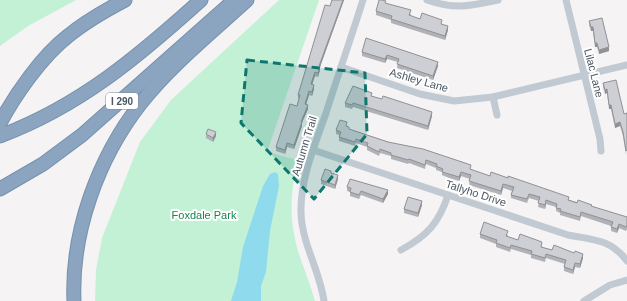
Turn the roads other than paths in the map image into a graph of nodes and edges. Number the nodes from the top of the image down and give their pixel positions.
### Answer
1 (125, 0) edge
2 (202, 0) edge
3 (234, 0) edge
4 (247, 0) edge
5 (363, 0) edge
6 (427, 0) edge
7 (498, 0) edge
8 (566, 0) edge
9 (627, 65) edge
10 (341, 67) junction
11 (584, 74) junction
12 (493, 96) junction
13 (497, 115) dead end
14 (0, 123) edge
15 (0, 136) edge
16 (313, 150) junction
17 (601, 151) dead end
18 (0, 190) edge
19 (448, 195) junction
20 (401, 250) dead end
21 (627, 261) edge
22 (627, 280) edge
23 (74, 301) edge
24 (324, 301) edge
25 (584, 301) edge

1 - 14 highway
2 - 15 highway, I 290
3 - 18 highway, I 290
4 - 23 highway
5 - 10 street, Autumn Trail
6 - 7 street
8 - 11 street, Lilac Lane
9 - 11 street, Ashley Lane
10 - 12 street, Ashley Lane
10 - 16 street, Autumn Trail
11 - 12 street, Ashley Lane
11 - 17 street, Lilac Lane
12 - 13 street
16 - 19 street, Tallyho Drive
16 - 24 street, Autumn Trail
19 - 20 street
19 - 21 street, Tallyho Drive
22 - 25 street

